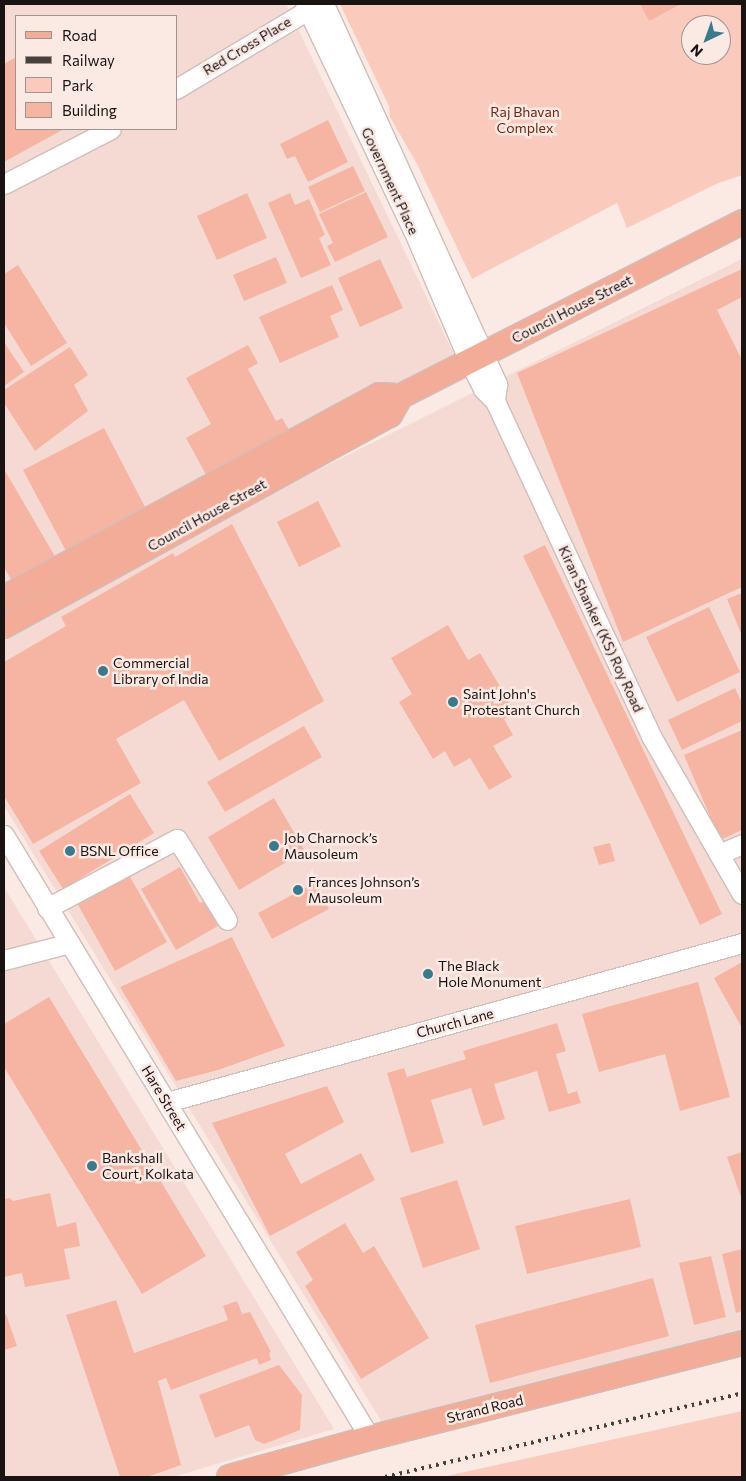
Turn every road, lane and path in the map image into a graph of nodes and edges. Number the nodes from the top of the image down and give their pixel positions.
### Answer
1 (314, 5) edge
2 (178, 88) edge
3 (109, 130) edge
4 (4, 184) edge
5 (742, 222) edge
6 (476, 357) junction
7 (401, 396) junction
8 (4, 598) edge
9 (4, 626) edge
10 (4, 835) edge
11 (742, 844) edge
12 (719, 854) junction
13 (742, 894) edge
14 (47, 908) junction
15 (227, 920) dead end
16 (70, 943) junction
17 (742, 943) edge
18 (4, 960) edge
19 (167, 1102) junction
20 (742, 1343) edge
21 (370, 1438) junction
22 (229, 1477) edge

1 - 2 street, Red Cross Place
1 - 6 street, Kiran Shanker (KS) Roy Road
3 - 4 street
5 - 6 main road, Council House Street
6 - 7 main road, Council House Street
6 - 12 street, Kiran Shanker (KS) Roy Road
7 - 8 main road, Council House Street
7 - 9 main road, Council House Street
10 - 14 street, Hare Street
11 - 12 street
12 - 13 street, Kiran Shanker (KS) Roy Road
14 - 15 street
14 - 16 street, Hare Street
16 - 18 street
16 - 19 street, Hare Street
17 - 19 street, Church Lane
19 - 21 street, Hare Street
20 - 21 main road, Strand Road
21 - 22 main road, Strand Road

